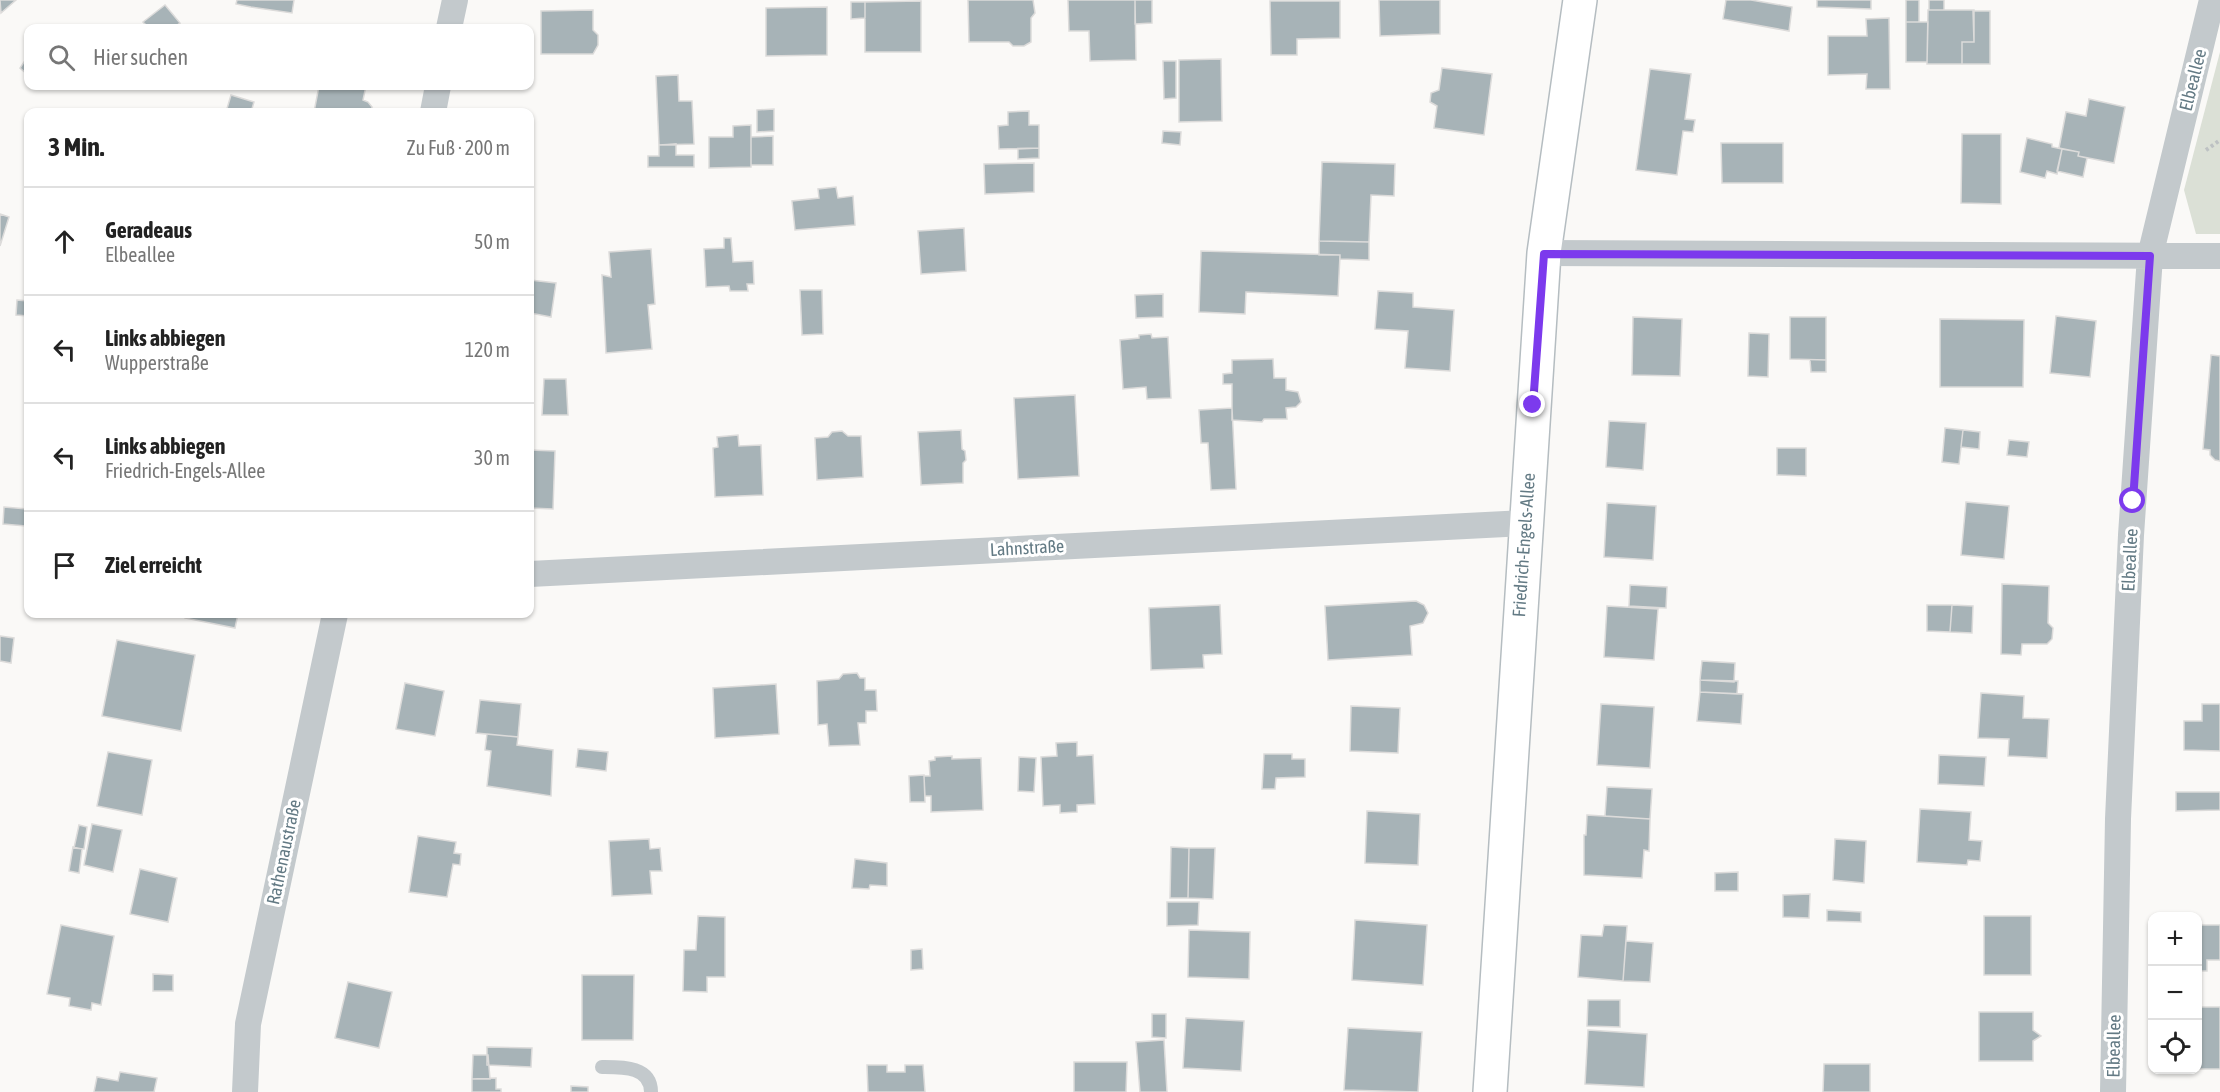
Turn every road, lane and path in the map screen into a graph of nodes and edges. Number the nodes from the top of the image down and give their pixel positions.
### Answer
1 (455, 0) edge
2 (1580, 0) edge
3 (2212, 0) edge
4 (450, 24) edge
5 (437, 90) edge
6 (434, 108) edge
7 (1544, 254) junction
8 (2150, 256) junction
9 (2220, 256) edge
10 (1525, 523) junction
11 (534, 574) edge
12 (334, 618) edge
13 (602, 1067) dead end
14 (245, 1092) edge
15 (651, 1092) edge
16 (1490, 1092) edge
17 (2114, 1092) edge

1 - 4 street
2 - 7 street, Friedrich-Engels-Allee
3 - 8 street, Elbeallee
5 - 6 street
7 - 8 street
7 - 10 street, Friedrich-Engels-Allee
8 - 9 street
8 - 17 street, Elbeallee
10 - 11 street, Lahnstraße
10 - 16 street, Friedrich-Engels-Allee
12 - 14 street, Rathenaustraße
13 - 15 lane

